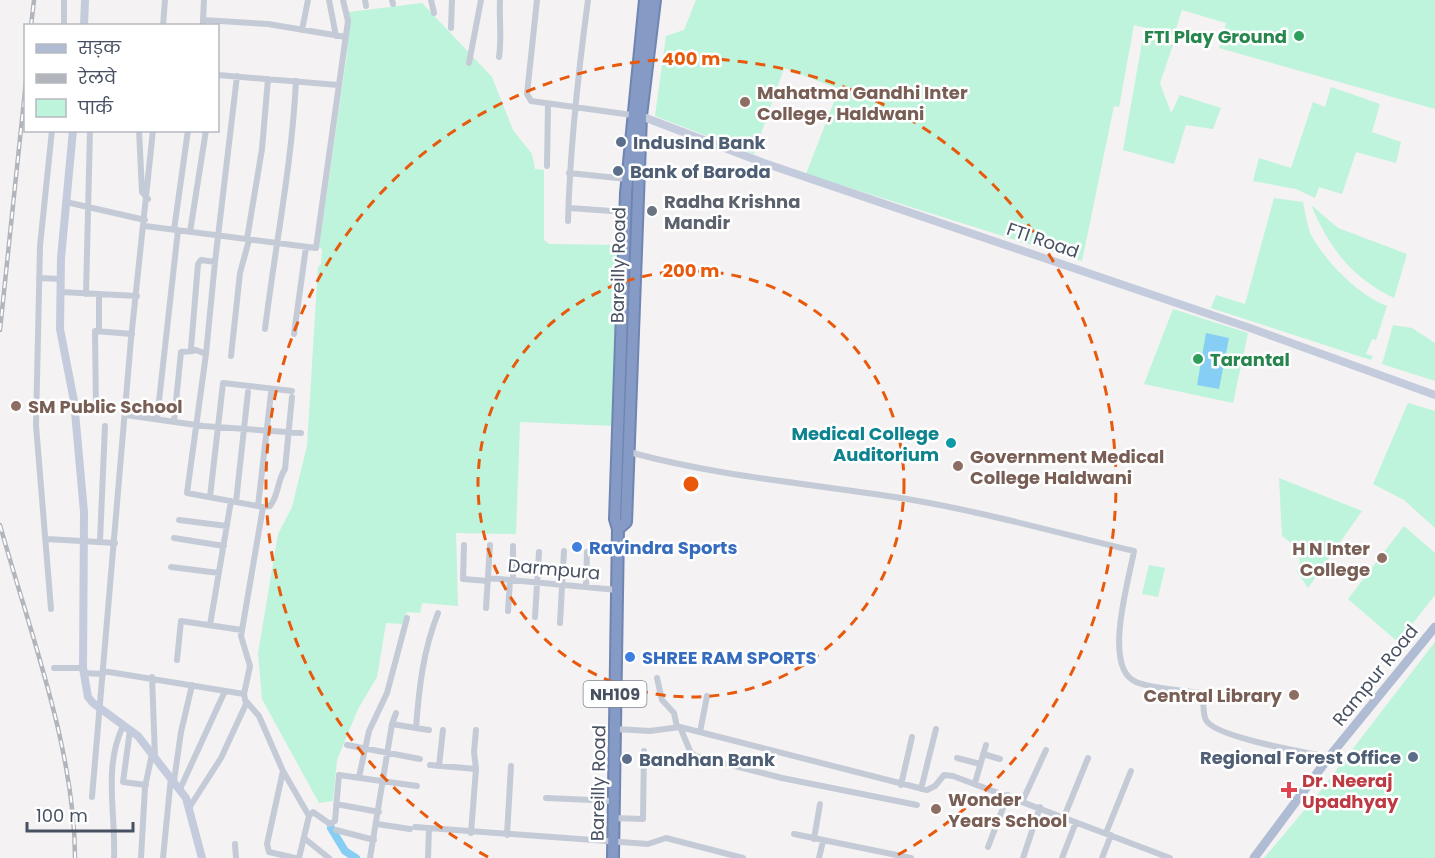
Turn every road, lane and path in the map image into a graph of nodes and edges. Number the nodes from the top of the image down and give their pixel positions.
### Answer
1 (64, 0) edge
2 (86, 0) edge
3 (165, 0) edge
4 (204, 0) edge
5 (308, 0) edge
6 (329, 0) edge
7 (344, 0) edge
8 (431, 0) edge
9 (452, 0) edge
10 (481, 0) edge
11 (500, 0) edge
12 (537, 0) edge
13 (588, 0) edge
14 (645, 0) edge
15 (655, 0) edge
16 (434, 13) dead end
17 (203, 23) edge
18 (64, 24) edge
19 (84, 24) edge
20 (163, 24) edge
21 (451, 28) dead end
22 (302, 30) junction
23 (336, 36) junction
24 (346, 37) junction
25 (499, 57) dead end
26 (469, 63) dead end
27 (219, 75) edge
28 (237, 76) junction
29 (268, 79) junction
30 (296, 81) junction
31 (338, 85) junction
32 (548, 105) junction
33 (575, 106) junction
34 (636, 115) junction
35 (52, 132) edge
36 (73, 132) edge
37 (90, 132) edge
38 (139, 132) edge
39 (153, 132) edge
40 (188, 132) edge
41 (206, 132) edge
42 (547, 166) dead end
43 (569, 173) junction
44 (627, 179) junction
45 (148, 200) junction
46 (66, 202) junction
47 (89, 207) junction
48 (569, 208) junction
49 (626, 212) junction
50 (568, 221) dead end
51 (145, 223) junction
52 (176, 230) junction
53 (190, 232) junction
54 (220, 236) junction
55 (248, 240) junction
56 (275, 243) junction
57 (306, 247) junction
58 (215, 262) junction
59 (39, 278) junction
60 (60, 279) junction
61 (61, 292) junction
62 (86, 294) junction
63 (99, 295) junction
64 (137, 296) junction
65 (99, 329) junction
66 (265, 329) dead end
67 (132, 334) junction
68 (294, 334) dead end
69 (193, 351) junction
70 (206, 354) junction
71 (231, 356) dead end
72 (248, 392) dead end
73 (271, 393) dead end
74 (1435, 395) edge
75 (96, 409) dead end
76 (126, 415) junction
77 (157, 419) junction
78 (174, 421) junction
79 (197, 425) junction
80 (105, 426) dead end
81 (218, 427) junction
82 (244, 429) junction
83 (268, 430) junction
84 (288, 432) junction
85 (301, 433) dead end
86 (624, 452) junction
87 (210, 497) junction
88 (234, 502) junction
89 (260, 506) junction
90 (179, 520) dead end
91 (227, 526) junction
92 (174, 538) dead end
93 (47, 539) junction
94 (84, 540) junction
95 (100, 541) junction
96 (115, 543) junction
97 (464, 545) dead end
98 (490, 545) dead end
99 (224, 546) junction
100 (513, 546) dead end
101 (564, 551) dead end
102 (539, 552) dead end
103 (587, 552) dead end
104 (171, 567) dead end
105 (219, 573) junction
106 (488, 580) junction
107 (512, 580) junction
108 (538, 583) junction
109 (562, 585) junction
110 (586, 587) junction
111 (617, 590) junction
112 (486, 608) dead end
113 (51, 609) dead end
114 (508, 611) dead end
115 (438, 613) dead end
116 (535, 617) dead end
117 (407, 618) dead end
118 (560, 623) dead end
119 (210, 625) junction
120 (1435, 627) edge
121 (242, 630) junction
122 (177, 660) dead end
123 (54, 668) dead end
124 (83, 670) junction
125 (103, 673) junction
126 (152, 678) junction
127 (657, 678) dead end
128 (192, 685) junction
129 (225, 691) junction
130 (708, 696) dead end
131 (245, 697) junction
132 (101, 710) junction
133 (396, 713) dead end
134 (392, 724) junction
135 (679, 727) junction
136 (126, 728) junction
137 (416, 728) junction
138 (615, 729) junction
139 (936, 729) dead end
140 (429, 730) dead end
141 (443, 730) dead end
142 (476, 730) dead end
143 (700, 732) junction
144 (912, 737) dead end
145 (347, 745) dead end
146 (986, 745) dead end
147 (365, 748) junction
148 (1046, 750) dead end
149 (645, 751) dead end
150 (388, 752) junction
151 (983, 754) junction
152 (154, 755) junction
153 (957, 758) dead end
154 (1088, 758) dead end
155 (1329, 758) junction
156 (420, 759) dead end
157 (1000, 759) dead end
158 (981, 764) junction
159 (430, 765) dead end
160 (438, 766) junction
161 (511, 766) dead end
162 (476, 769) junction
163 (283, 771) junction
164 (1131, 771) dead end
165 (359, 777) junction
166 (383, 780) junction
167 (175, 782) junction
168 (975, 783) junction
169 (146, 785) junction
170 (901, 785) junction
171 (417, 786) dead end
172 (921, 789) junction
173 (1008, 795) junction
174 (92, 797) dead end
175 (546, 798) dead end
176 (1023, 800) junction
177 (614, 801) junction
178 (336, 804) junction
179 (820, 804) dead end
180 (916, 805) dead end
181 (1040, 807) junction
182 (189, 808) junction
183 (379, 812) junction
184 (309, 816) junction
185 (1064, 817) junction
186 (614, 818) junction
187 (1076, 822) junction
188 (377, 824) junction
189 (429, 829) junction
190 (336, 830) dead end
191 (471, 833) junction
192 (794, 834) dead end
193 (1108, 834) junction
194 (507, 835) junction
195 (304, 838) junction
196 (814, 839) junction
197 (374, 840) junction
198 (614, 841) junction
199 (823, 841) junction
200 (236, 844) dead end
201 (988, 847) dead end
202 (114, 858) edge
203 (141, 858) edge
204 (163, 858) edge
205 (202, 858) edge
206 (236, 858) edge
207 (297, 858) edge
208 (329, 858) edge
209 (370, 858) edge
210 (428, 858) edge
211 (613, 858) edge
212 (743, 858) edge
213 (819, 858) edge
214 (911, 858) edge
215 (1023, 858) edge
216 (1062, 858) edge
217 (1102, 858) edge
218 (1170, 858) edge
219 (1254, 858) edge

1 - 18 street
2 - 19 main road
3 - 20 street
4 - 17 street
5 - 22 street
6 - 23 street
7 - 24 street
8 - 16 street
9 - 21 street
10 - 26 street
11 - 25 street
12 - 32 street
13 - 33 street
14 - 34 highway, Bareilly Road / NH109
15 - 34 highway, Bareilly Road / NH109
17 - 22 street
22 - 23 street
23 - 24 street
24 - 31 street
27 - 28 street
28 - 29 street
28 - 54 street
29 - 30 street
29 - 55 street
30 - 31 street
30 - 56 street
31 - 57 street
32 - 33 street
32 - 42 street
33 - 34 street
33 - 43 street
34 - 44 highway, Bareilly Road / NH109
34 - 74 main road, FTI Road
34 - 86 highway, Bareilly Road / NH109
35 - 59 street
36 - 46 main road
37 - 47 street
38 - 45 street
39 - 45 street
40 - 52 street
41 - 53 street
43 - 44 street
43 - 48 street
44 - 49 highway, Bareilly Road / NH109
45 - 51 street
46 - 47 street
46 - 60 main road
47 - 51 street
47 - 62 street
48 - 49 street
48 - 50 street
49 - 86 highway, Bareilly Road / NH109
51 - 52 street
51 - 64 street
52 - 53 street
52 - 77 street
53 - 54 street
54 - 55 street
54 - 58 street
55 - 56 street
55 - 71 street
56 - 57 street
56 - 66 street
57 - 68 street
58 - 69 street
58 - 70 street
59 - 60 street
59 - 93 street
60 - 61 main road
61 - 62 street
61 - 94 main road
62 - 63 street
63 - 64 street
63 - 65 street
64 - 67 street
65 - 67 street
65 - 75 street
67 - 76 street
69 - 70 street
69 - 78 street
70 - 79 street
72 - 82 street
73 - 83 street
76 - 77 street
76 - 96 street
77 - 78 street
78 - 79 street
79 - 81 street
79 - 87 street
80 - 95 street
81 - 82 street
81 - 84 street
81 - 87 street
82 - 83 street
82 - 88 street
83 - 84 street
83 - 89 street
84 - 85 street
84 - 89 street
86 - 111 highway, Bareilly Road / NH109
86 - 155 street
87 - 88 street
88 - 89 street
88 - 91 street
89 - 121 street
90 - 91 street
91 - 99 street
92 - 99 street
93 - 94 street
93 - 113 street
94 - 95 street
94 - 124 main road
95 - 96 street
96 - 125 street
97 - 106 street, Darmpura
98 - 106 street
99 - 105 street
100 - 107 street
101 - 109 street
102 - 108 street
103 - 110 street
104 - 105 street
105 - 119 street
106 - 107 street, Darmpura
106 - 112 street
107 - 108 street, Darmpura
107 - 114 street
108 - 109 street, Darmpura
108 - 116 street
109 - 110 street, Darmpura
109 - 118 street
110 - 111 street, Darmpura
111 - 138 highway, Bareilly Road / NH109
115 - 137 street
117 - 147 street
119 - 121 street
119 - 122 street
120 - 155 main road, Rampur Road
121 - 131 street
123 - 124 street
124 - 125 street
124 - 132 main road
125 - 126 street
125 - 132 street
126 - 128 street
126 - 152 street
127 - 135 street
128 - 129 street
128 - 167 street
129 - 131 street
129 - 167 street
130 - 143 street
131 - 163 street
131 - 182 street
132 - 136 main road
132 - 174 street
133 - 134 street
134 - 137 street
134 - 150 street
135 - 138 street
135 - 143 street
135 - 180 street
136 - 152 main road
136 - 169 street
136 - 202 street
137 - 140 street
138 - 177 highway, Bareilly Road / NH109
139 - 172 street
141 - 160 street
142 - 162 street
143 - 170 street
144 - 170 street
145 - 147 street
146 - 151 street
147 - 150 street
147 - 165 street
148 - 176 street
149 - 186 street
150 - 156 street
150 - 166 street
151 - 157 street
151 - 158 street
152 - 167 main road
152 - 169 street
153 - 158 street
154 - 185 street
155 - 219 main road, Rampur Road
158 - 168 street
159 - 160 street
160 - 162 street
161 - 194 street
162 - 191 street
163 - 184 street
163 - 207 street
164 - 193 street
165 - 166 street
165 - 178 street
166 - 171 street
166 - 183 street
167 - 182 main road
167 - 204 street
168 - 172 street
168 - 173 street
169 - 203 street
170 - 172 street
173 - 176 street
173 - 201 street
175 - 177 street
176 - 181 street
177 - 186 highway, Bareilly Road / NH109
178 - 183 street
178 - 184 street
179 - 196 street
181 - 185 street
181 - 215 street
182 - 205 main road
183 - 188 street
184 - 195 street
185 - 187 street
186 - 198 highway, Bareilly Road / NH109
187 - 193 street
187 - 216 street
188 - 189 street
188 - 197 street
189 - 191 street
189 - 210 street
190 - 197 street
191 - 194 street
192 - 196 street
193 - 217 street
193 - 218 street
194 - 198 street
195 - 207 street
195 - 208 street
196 - 199 street
197 - 209 street
198 - 211 highway, Bareilly Road / NH109
198 - 212 street
199 - 213 street
199 - 214 street
200 - 206 street

